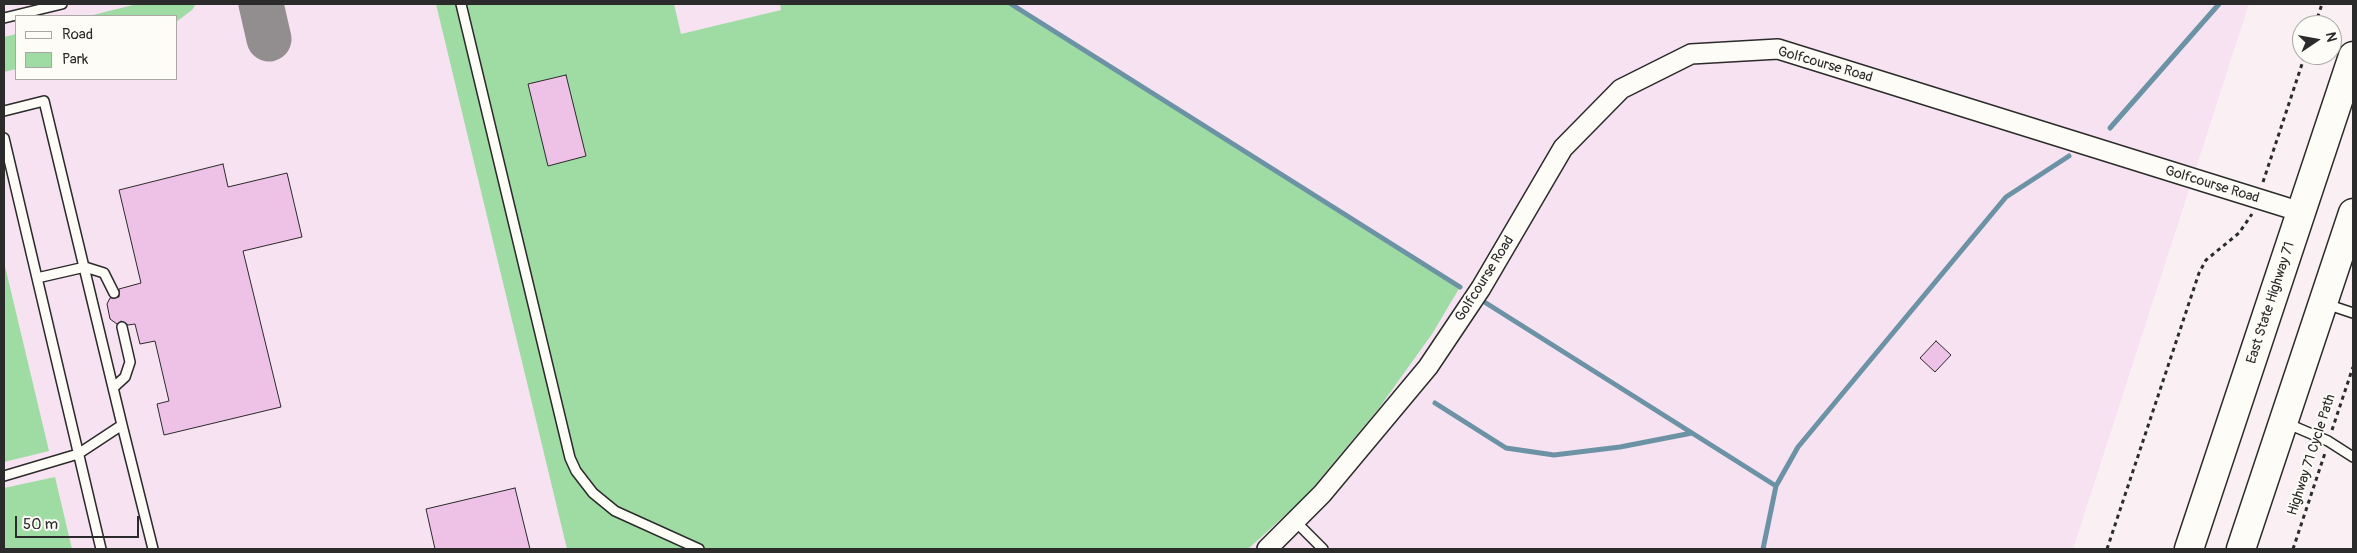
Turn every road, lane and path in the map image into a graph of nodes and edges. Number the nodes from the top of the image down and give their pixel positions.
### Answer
1 (62, 4) edge
2 (461, 4) edge
3 (16, 15) edge
4 (2353, 56) edge
5 (2302, 65) edge
6 (2353, 103) edge
7 (4, 111) edge
8 (4, 138) edge
9 (2258, 199) junction
10 (2301, 212) junction
11 (2353, 213) edge
12 (85, 267) junction
13 (36, 278) junction
14 (114, 293) dead end
15 (2324, 303) junction
16 (2353, 313) edge
17 (122, 327) dead end
18 (2353, 367) edge
19 (113, 388) junction
20 (2283, 422) junction
21 (122, 425) junction
22 (2328, 441) junction
23 (78, 454) junction
24 (2353, 457) edge
25 (4, 476) edge
26 (1295, 521) junction
27 (101, 549) edge
28 (153, 549) edge
29 (699, 549) edge
30 (1267, 549) edge
31 (1323, 549) edge
32 (2107, 549) edge
33 (2189, 549) edge
34 (2205, 549) edge
35 (2241, 549) edge
36 (2293, 549) edge

1 - 3 lane
2 - 29 lane
4 - 10 highway, East State Highway 71
5 - 9 path
6 - 34 highway
7 - 12 lane
8 - 13 lane
9 - 10 street, Golfcourse Road
9 - 26 street, Golfcourse Road
9 - 32 path
10 - 33 highway, East State Highway 71
11 - 15 highway
12 - 13 lane
12 - 14 lane
12 - 19 lane
13 - 23 lane
15 - 16 lane
15 - 20 highway
17 - 19 lane
18 - 22 path, Highway 71 Cycle Path
19 - 21 lane
20 - 22 lane
20 - 35 highway
21 - 23 lane
21 - 28 lane
22 - 24 lane
22 - 36 path, Highway 71 Cycle Path
23 - 25 lane
23 - 27 lane
26 - 30 street, Golfcourse Road
26 - 31 lane

